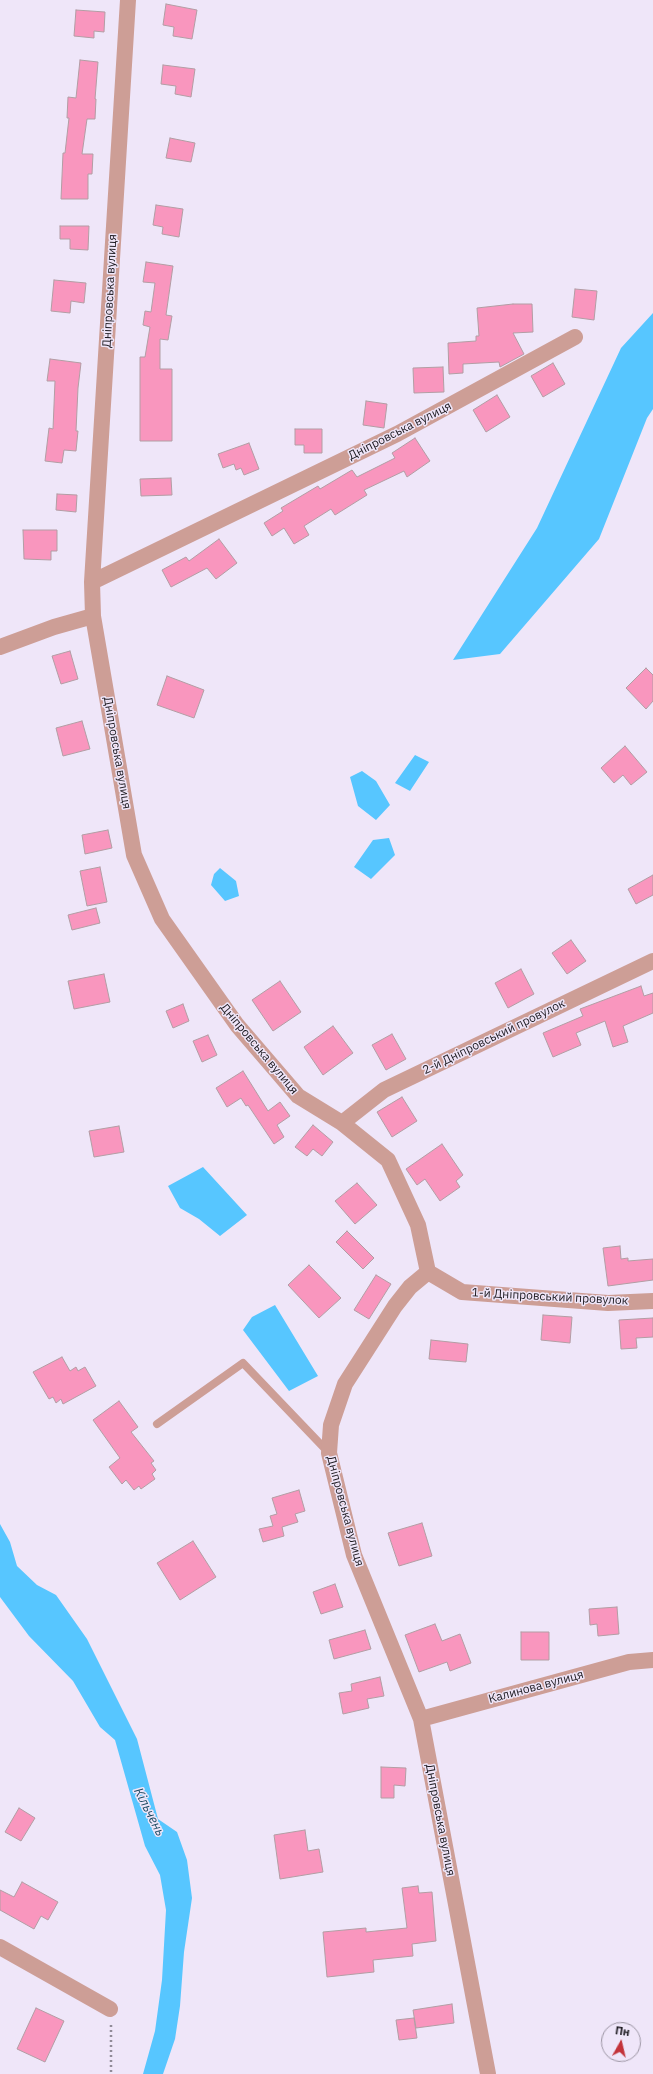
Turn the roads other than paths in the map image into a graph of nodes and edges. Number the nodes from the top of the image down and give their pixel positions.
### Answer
1 (128, 0) edge
2 (575, 337) dead end
3 (92, 582) junction
4 (94, 616) junction
5 (0, 647) edge
6 (653, 961) edge
7 (342, 1123) junction
8 (428, 1272) junction
9 (653, 1301) edge
10 (157, 1424) dead end
11 (329, 1453) junction
12 (653, 1660) edge
13 (421, 1719) junction
14 (0, 1947) edge
15 (110, 2009) road end
16 (488, 2074) edge

1 - 3 street, Дніпровська вулиця
2 - 3 street, Дніпровська вулиця
3 - 4 street, Дніпровська вулиця
4 - 5 street
4 - 7 street, Дніпровська вулиця
6 - 7 street, 2-й Дніпровський провулок
7 - 8 street, Дніпровська вулиця
8 - 9 street, 1-й Дніпровський провулок
8 - 11 street, Дніпровська вулиця
10 - 11 lane
11 - 13 street, Дніпровська вулиця
12 - 13 street, Калинова вулиця
13 - 16 street, Дніпровська вулиця
14 - 15 street

